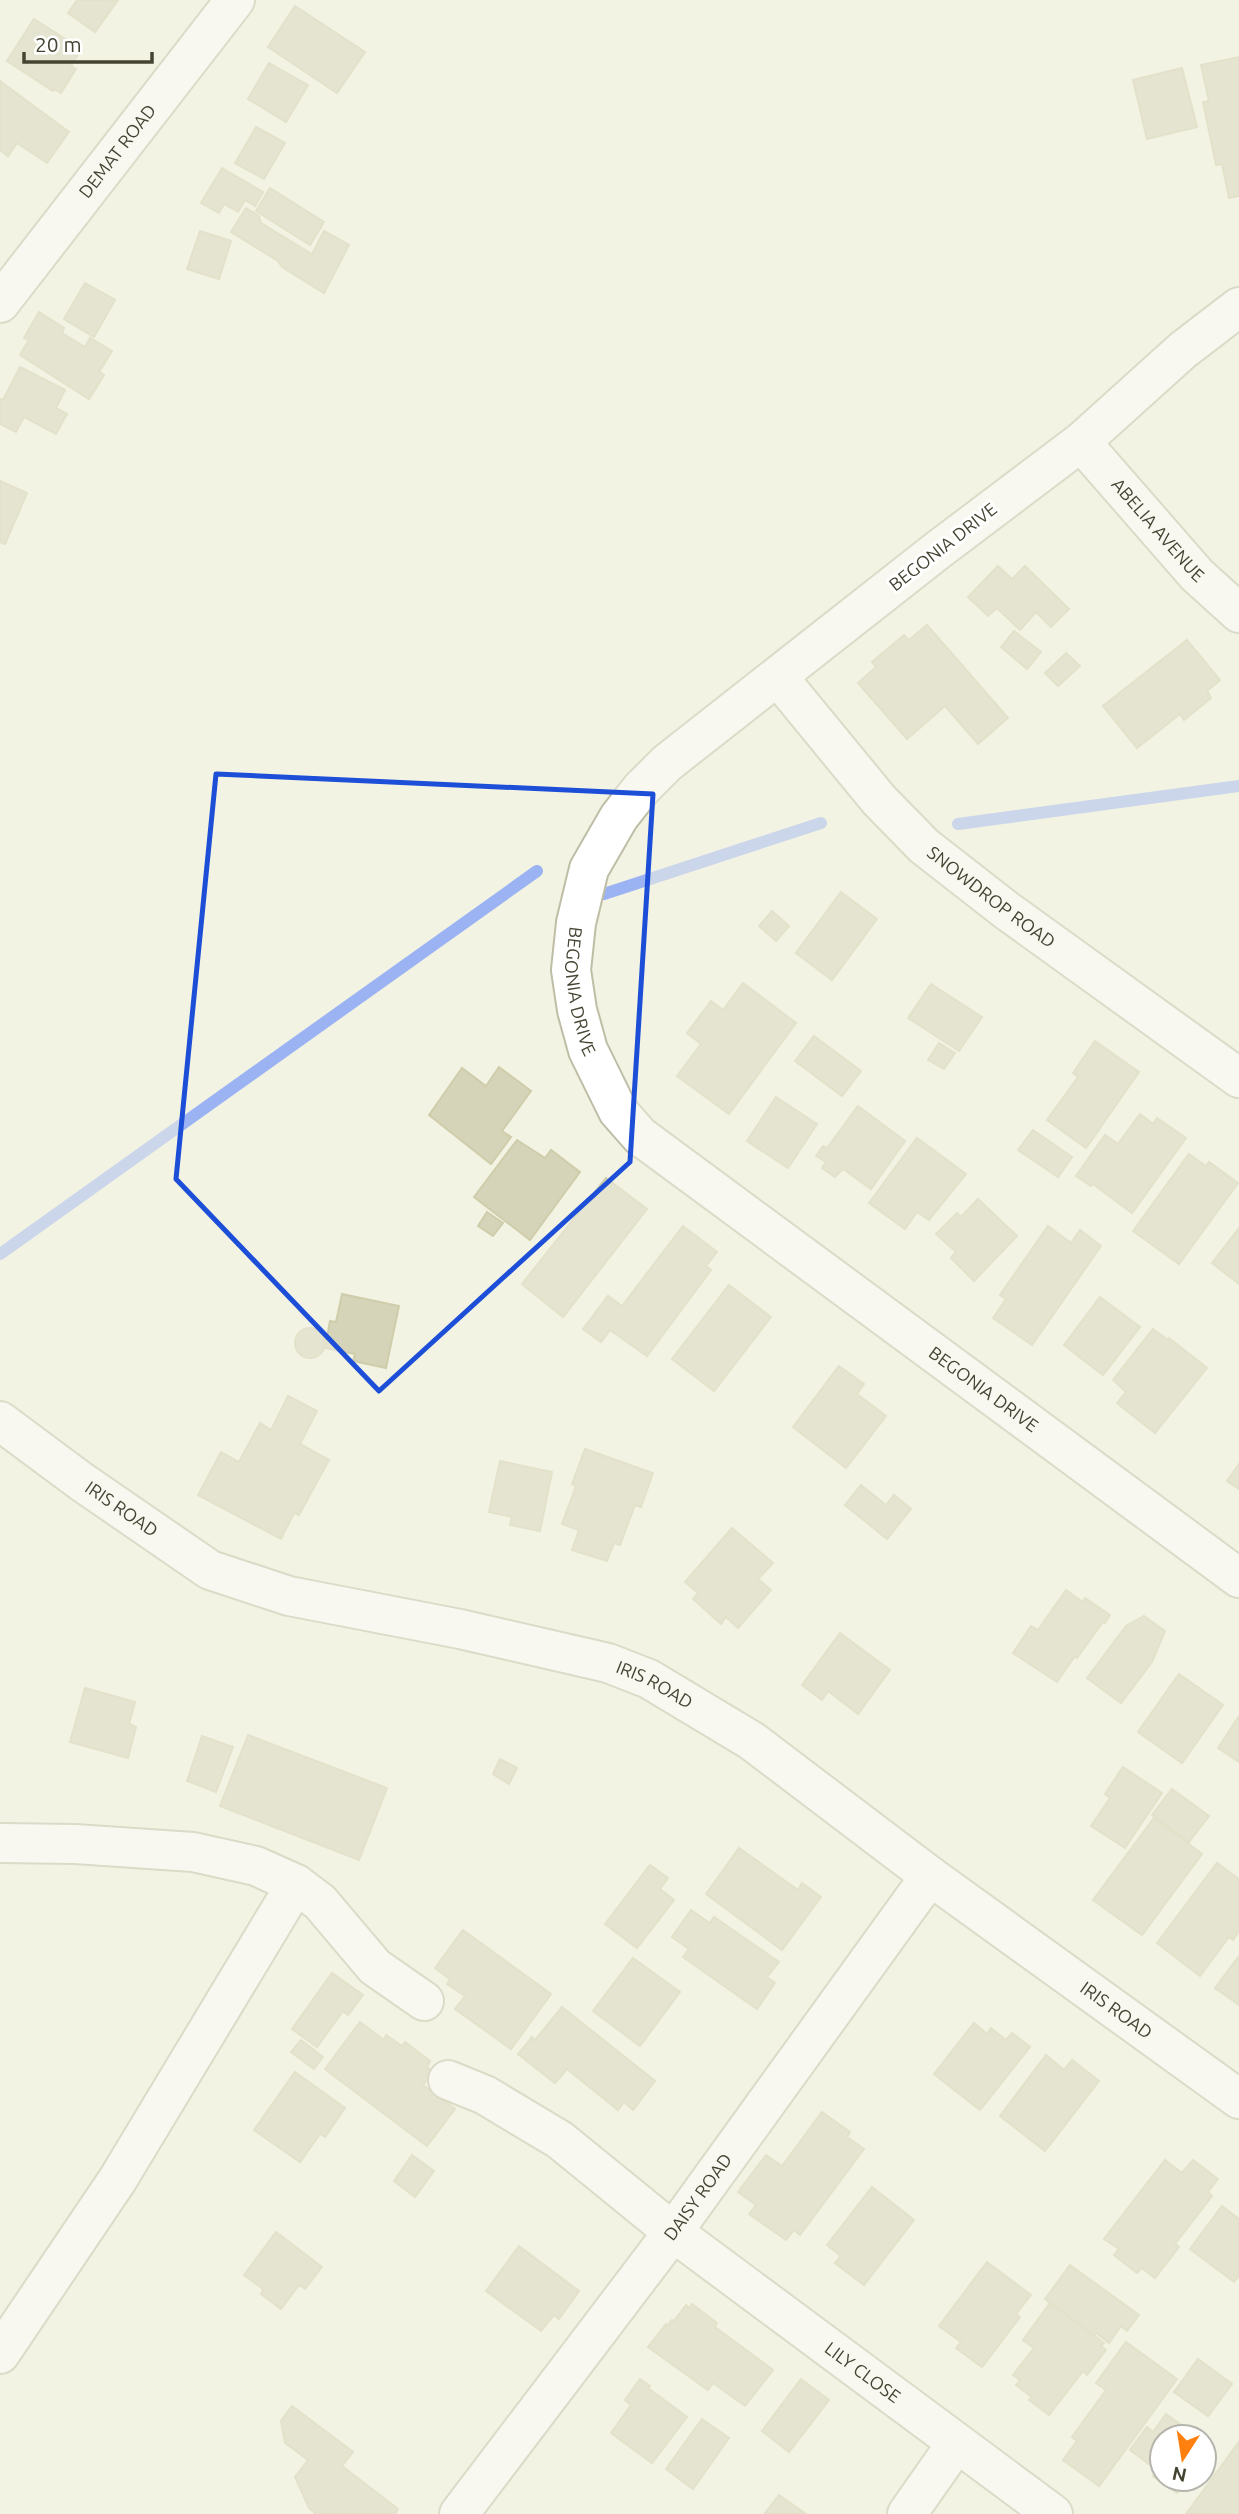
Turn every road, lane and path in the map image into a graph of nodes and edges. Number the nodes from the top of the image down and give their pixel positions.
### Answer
1 (235, 0) edge
2 (0, 303) edge
3 (1239, 307) edge
4 (1081, 442) junction
5 (1239, 613) edge
6 (778, 677) junction
7 (1239, 1078) edge
8 (0, 1421) edge
9 (1239, 1578) edge
10 (0, 1843) edge
11 (930, 1876) junction
12 (296, 1884) junction
13 (424, 2001) dead end
14 (448, 2080) dead end
15 (1239, 2098) edge
16 (673, 2232) junction
17 (0, 2354) edge
18 (956, 2444) junction
19 (459, 2514) edge
20 (907, 2514) edge
21 (1053, 2514) edge

1 - 2 street, DEMAT ROAD
3 - 4 street, BEGONIA DRIVE
4 - 5 street, ABELIA AVENUE
4 - 6 street, BEGONIA DRIVE
6 - 7 street, SNOWDROP ROAD
6 - 9 street, BEGONIA DRIVE
8 - 11 street, IRIS ROAD
10 - 12 street
11 - 15 street, IRIS ROAD
11 - 16 street, DAISY ROAD
12 - 13 street
12 - 17 street
14 - 16 street, LILY CLOSE
16 - 18 street, LILY CLOSE
16 - 19 street, DAISY ROAD
18 - 20 street
18 - 21 street, LILY CLOSE

